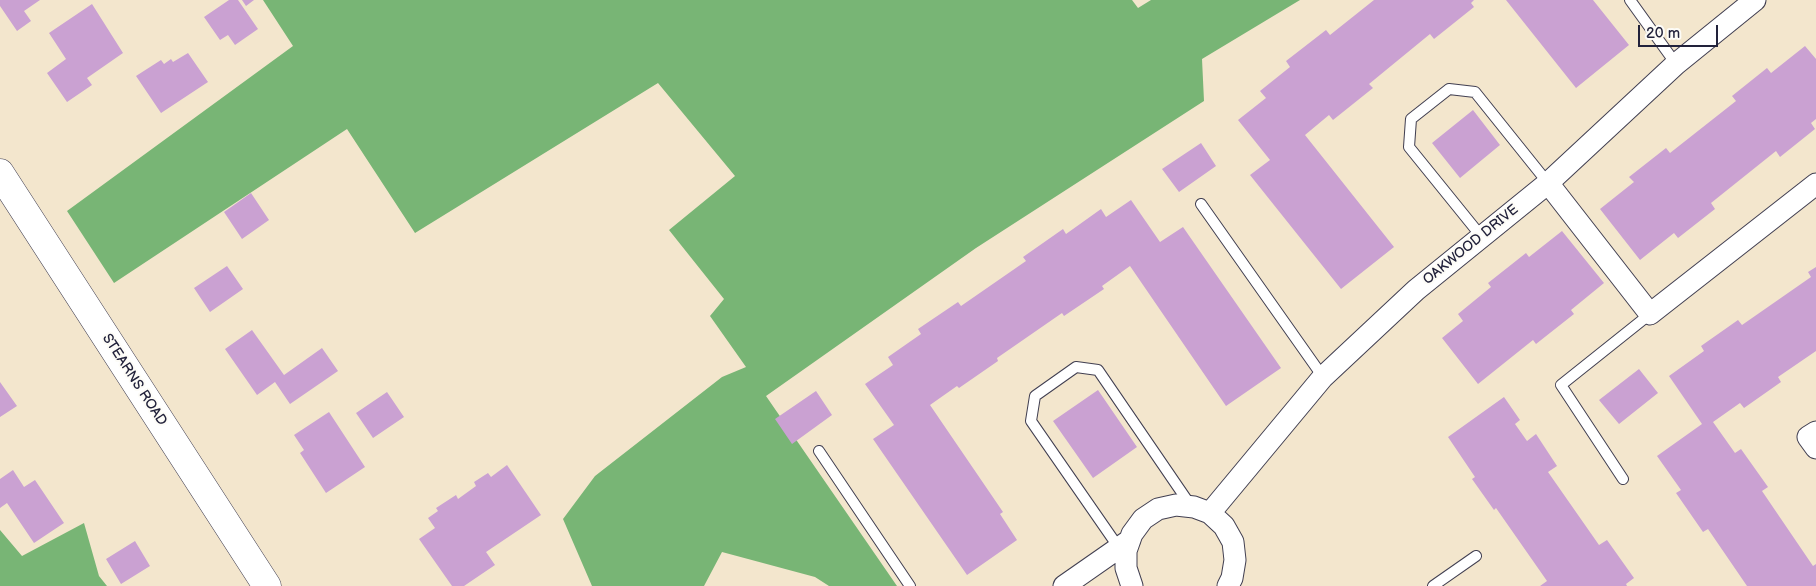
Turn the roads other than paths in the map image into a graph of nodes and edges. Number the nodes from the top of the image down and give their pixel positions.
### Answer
1 (1630, 0) edge
2 (1754, 0) edge
3 (1676, 64) junction
4 (0, 173) edge
5 (1548, 182) junction
6 (1816, 184) edge
7 (1201, 204) dead end
8 (1481, 236) junction
9 (1650, 314) junction
10 (1322, 377) junction
11 (1816, 432) edge
12 (1816, 448) edge
13 (819, 452) dead end
14 (1623, 479) dead end
15 (1200, 510) junction
16 (1124, 544) junction
17 (1476, 556) dead end
18 (268, 586) edge
19 (910, 586) edge
20 (1064, 586) edge
21 (1132, 586) edge
22 (1228, 586) edge
23 (1433, 586) edge

1 - 3 lane
2 - 3 street, OAKWOOD DRIVE
3 - 5 street, OAKWOOD DRIVE
4 - 18 main road, STEARNS ROAD
5 - 8 street, OAKWOOD DRIVE
5 - 8 lane
5 - 9 street
6 - 9 street
7 - 10 lane
8 - 10 street, OAKWOOD DRIVE
9 - 14 lane
10 - 15 street, OAKWOOD DRIVE
11 - 12 street
13 - 19 lane
15 - 16 street
15 - 16 lane
15 - 22 street
16 - 20 street
16 - 21 street
17 - 23 lane

